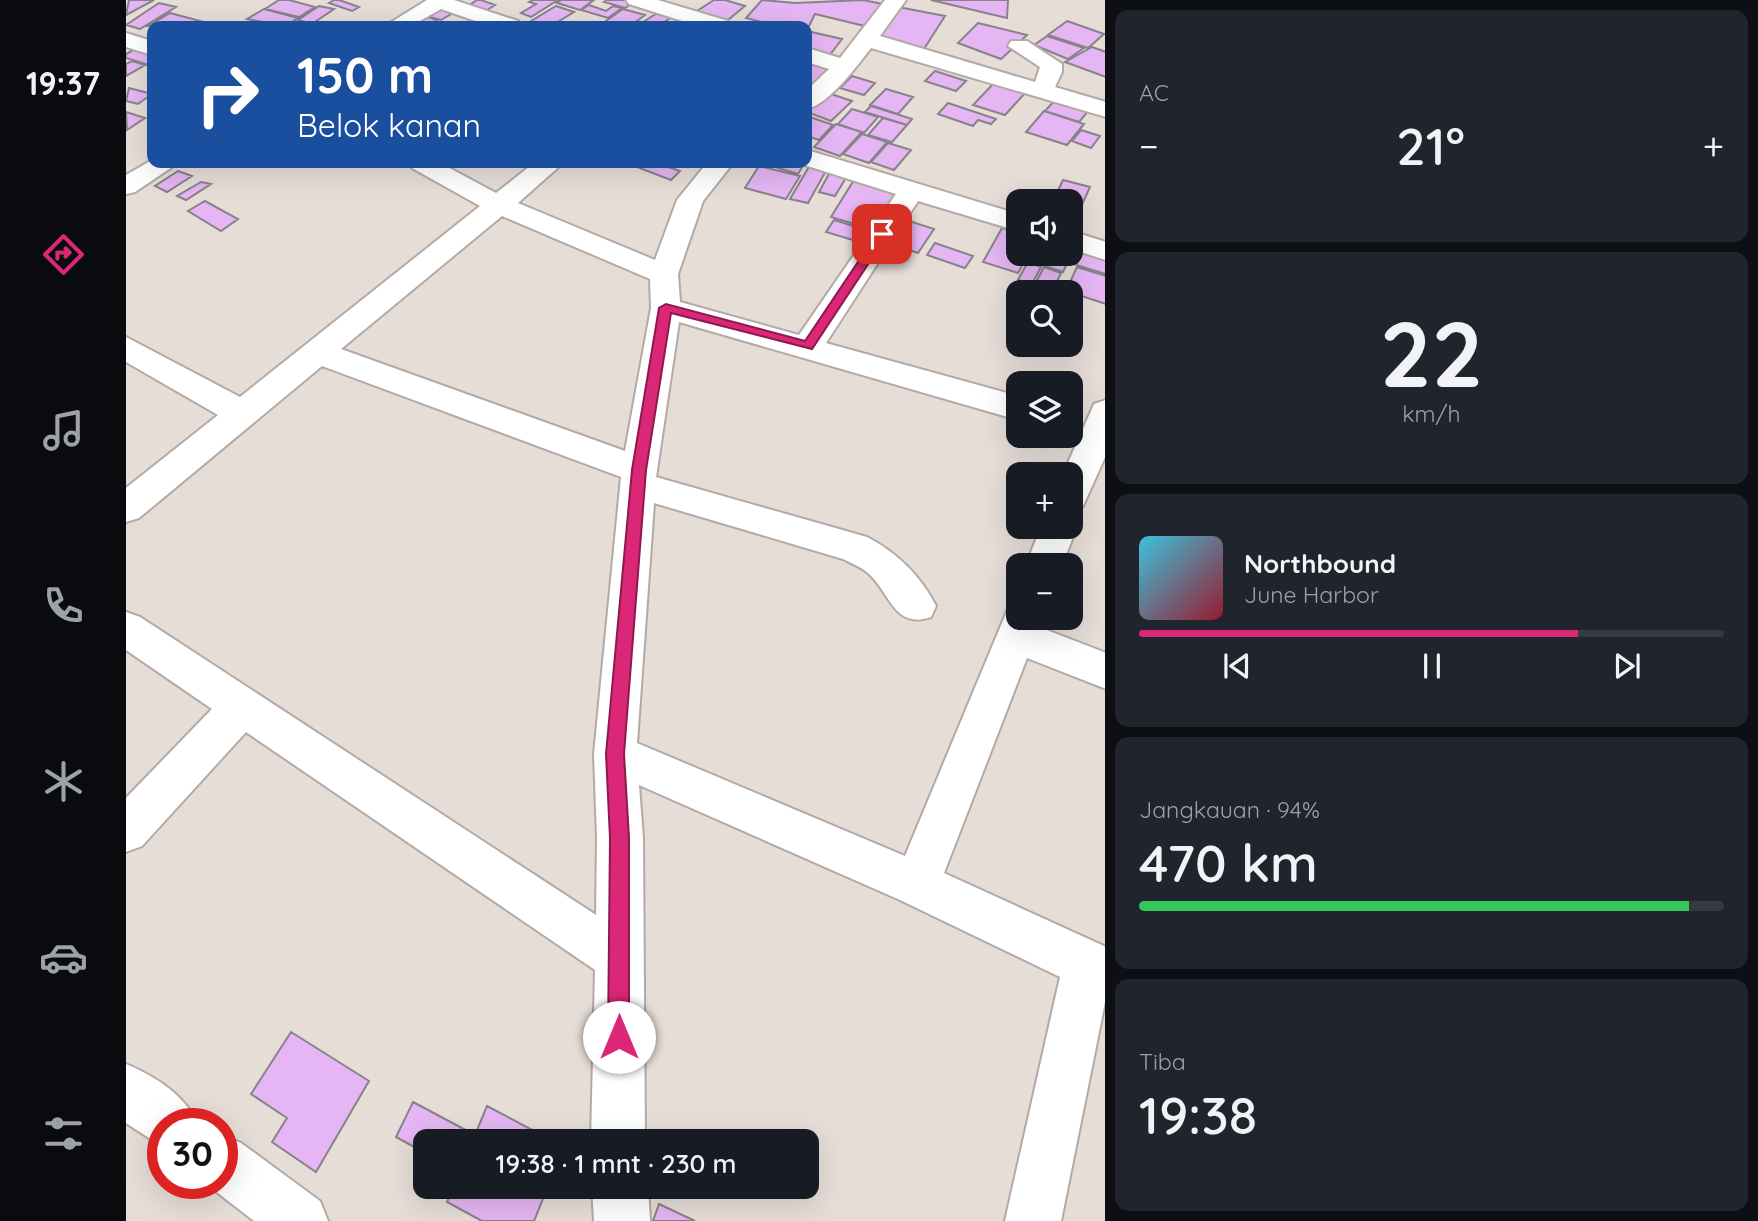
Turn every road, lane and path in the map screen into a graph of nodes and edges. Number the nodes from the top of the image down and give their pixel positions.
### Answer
1 (636, 0) edge
2 (896, 0) edge
3 (440, 1) edge
4 (405, 21) edge
5 (496, 21) edge
6 (704, 21) edge
7 (126, 40) edge
8 (869, 40) junction
9 (147, 46) edge
10 (1019, 46) dead end
11 (812, 57) edge
12 (845, 67) junction
13 (1041, 92) junction
14 (812, 97) edge
15 (1105, 110) edge
16 (812, 159) edge
17 (156, 168) edge
18 (430, 168) edge
19 (544, 168) edge
20 (716, 168) edge
21 (126, 186) edge
22 (912, 189) junction
23 (497, 204) junction
24 (1006, 219) edge
25 (1083, 244) edge
26 (1105, 251) edge
27 (665, 291) junction
28 (808, 346) junction
29 (126, 348) edge
30 (319, 353) junction
31 (1006, 404) edge
32 (242, 413) junction
33 (1095, 424) edge
34 (1082, 462) edge
35 (638, 478) junction
36 (126, 508) edge
37 (918, 606) dead end
38 (126, 629) edge
39 (1019, 630) edge
40 (1026, 630) edge
41 (1105, 671) edge
42 (242, 707) junction
43 (615, 754) junction
44 (126, 830) edge
45 (916, 884) junction
46 (619, 958) junction
47 (1096, 968) edge
48 (126, 1090) edge
49 (150, 1108) edge
50 (618, 1129) edge
51 (238, 1174) edge
52 (621, 1199) edge
53 (300, 1221) edge
54 (622, 1221) edge
55 (1033, 1221) edge

1 - 6 street
2 - 8 street
3 - 4 street
3 - 5 street
7 - 9 street
8 - 12 street
8 - 13 street
10 - 13 street
11 - 12 street
12 - 14 street
13 - 15 street
16 - 22 street
17 - 21 street
18 - 23 street
19 - 23 street
20 - 27 street
22 - 24 street
22 - 28 street
23 - 27 street
23 - 30 street
25 - 26 street
27 - 28 street
27 - 35 street
28 - 31 street
29 - 32 street
30 - 32 street
30 - 35 street
32 - 36 street
33 - 34 street
35 - 37 street
35 - 43 street
38 - 42 street
39 - 45 street
40 - 41 street
42 - 44 street
42 - 46 street
43 - 45 street
43 - 46 street
45 - 47 street
46 - 50 street
47 - 55 street
48 - 49 street
51 - 53 street
52 - 54 street

